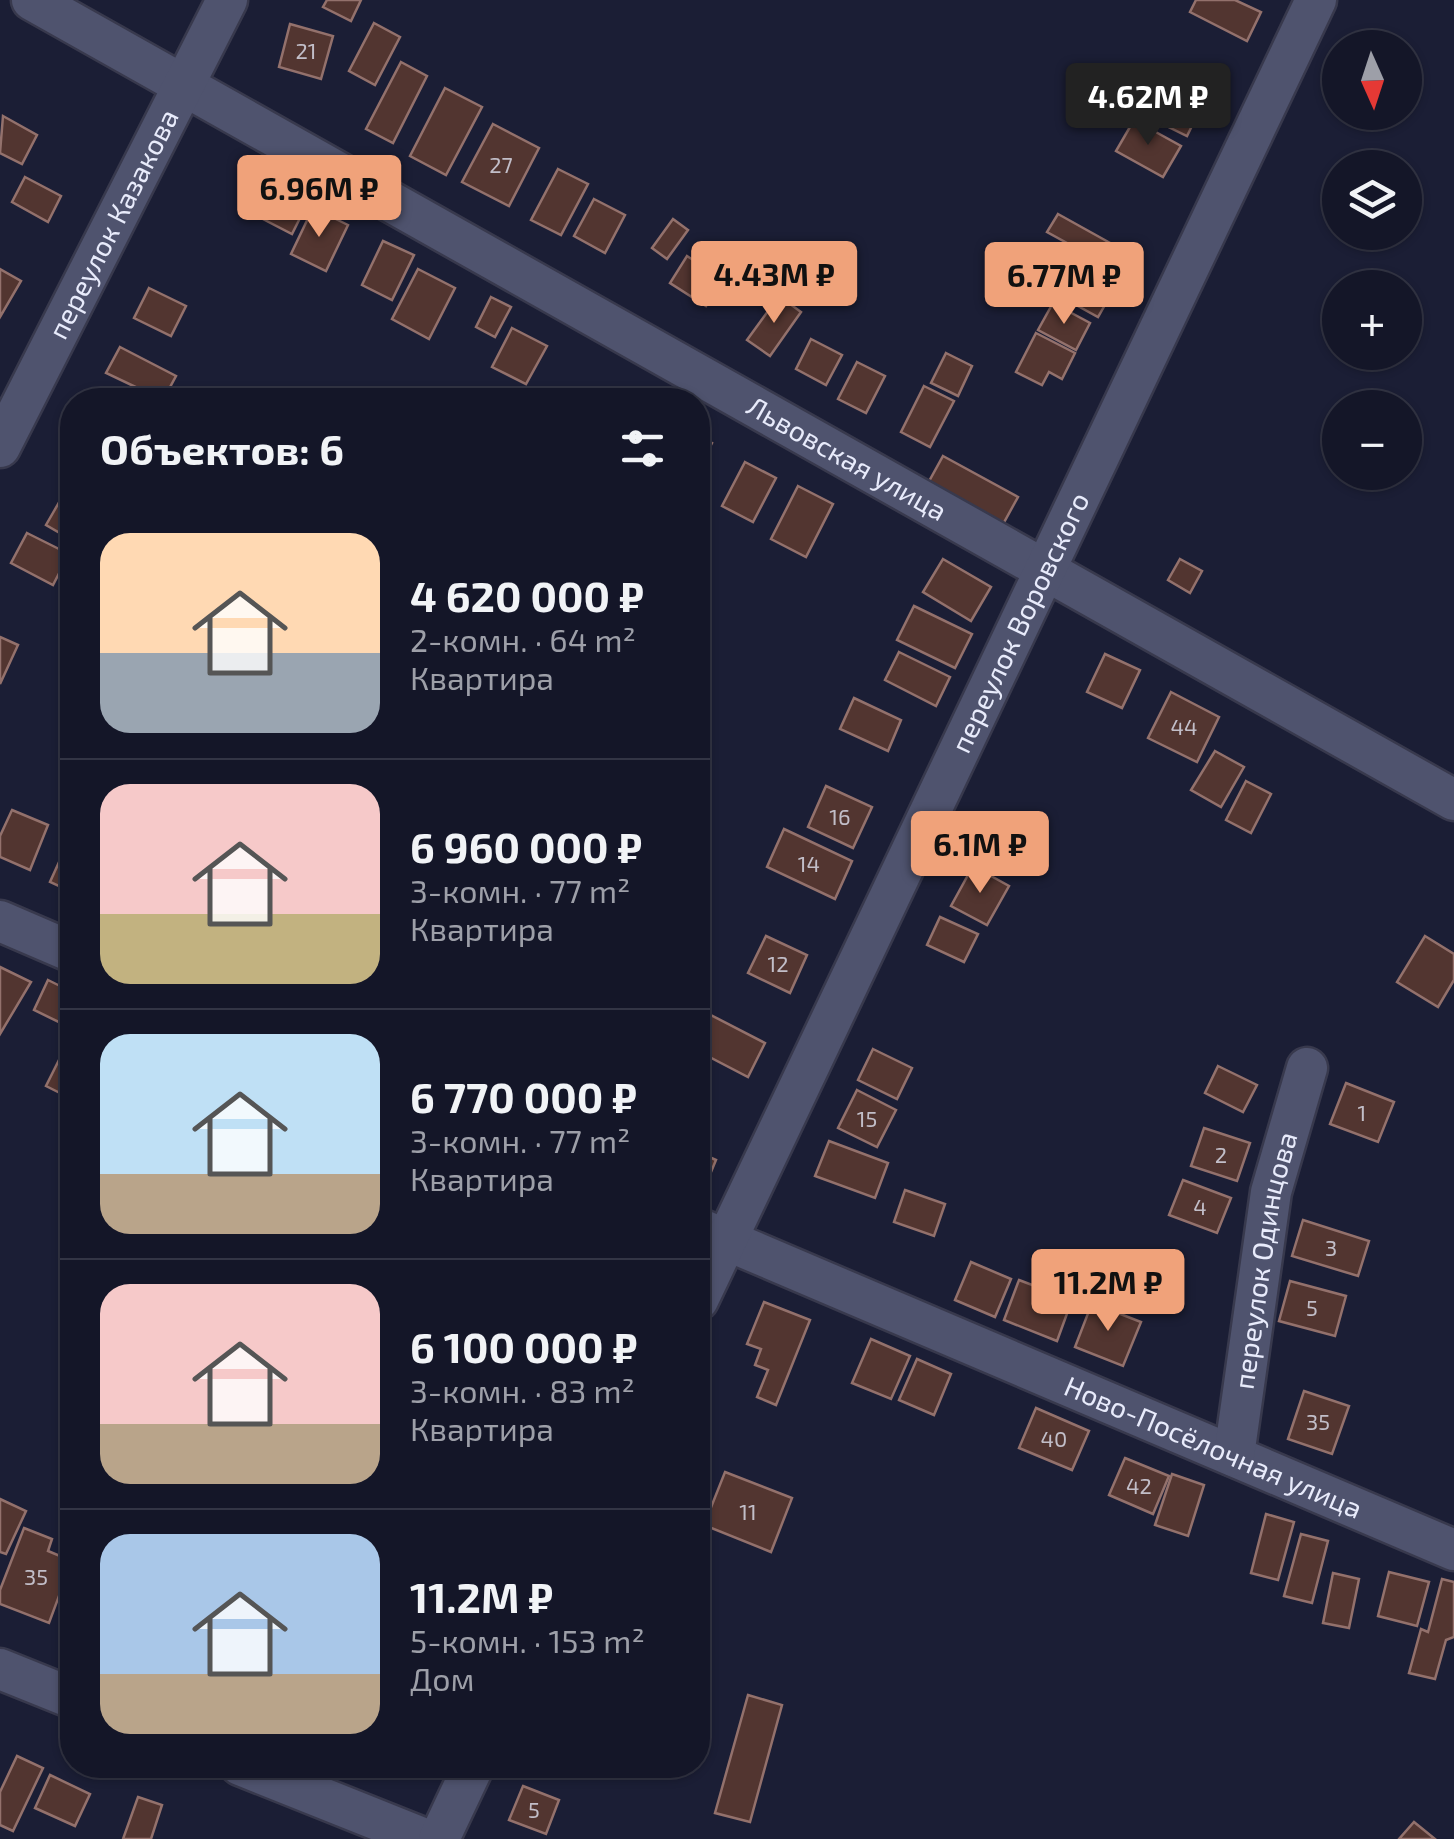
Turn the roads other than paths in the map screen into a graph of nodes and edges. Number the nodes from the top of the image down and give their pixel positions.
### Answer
1 (32, 0) edge
2 (227, 0) edge
3 (1316, 0) edge
4 (184, 86) junction
5 (0, 447) edge
6 (1046, 574) junction
7 (1454, 800) edge
8 (0, 920) edge
9 (60, 947) edge
10 (1306, 1068) dead end
11 (712, 1234) edge
12 (1234, 1456) junction
13 (1454, 1550) edge
14 (0, 1669) edge
15 (60, 1693) edge
16 (272, 1778) edge
17 (468, 1778) edge
18 (424, 1839) edge
19 (438, 1839) edge

1 - 4 street, Львовская улица
2 - 4 street, переулок Казакова
3 - 6 street, переулок Воровского
4 - 5 street, переулок Казакова
4 - 6 street, Львовская улица
6 - 7 street, Львовская улица
6 - 11 street, переулок Воровского
8 - 9 street
10 - 12 street, переулок Одинцова
11 - 12 street, Ново-Посёлочная улица
12 - 13 street, Ново-Посёлочная улица
14 - 15 street
16 - 18 street
17 - 19 street

